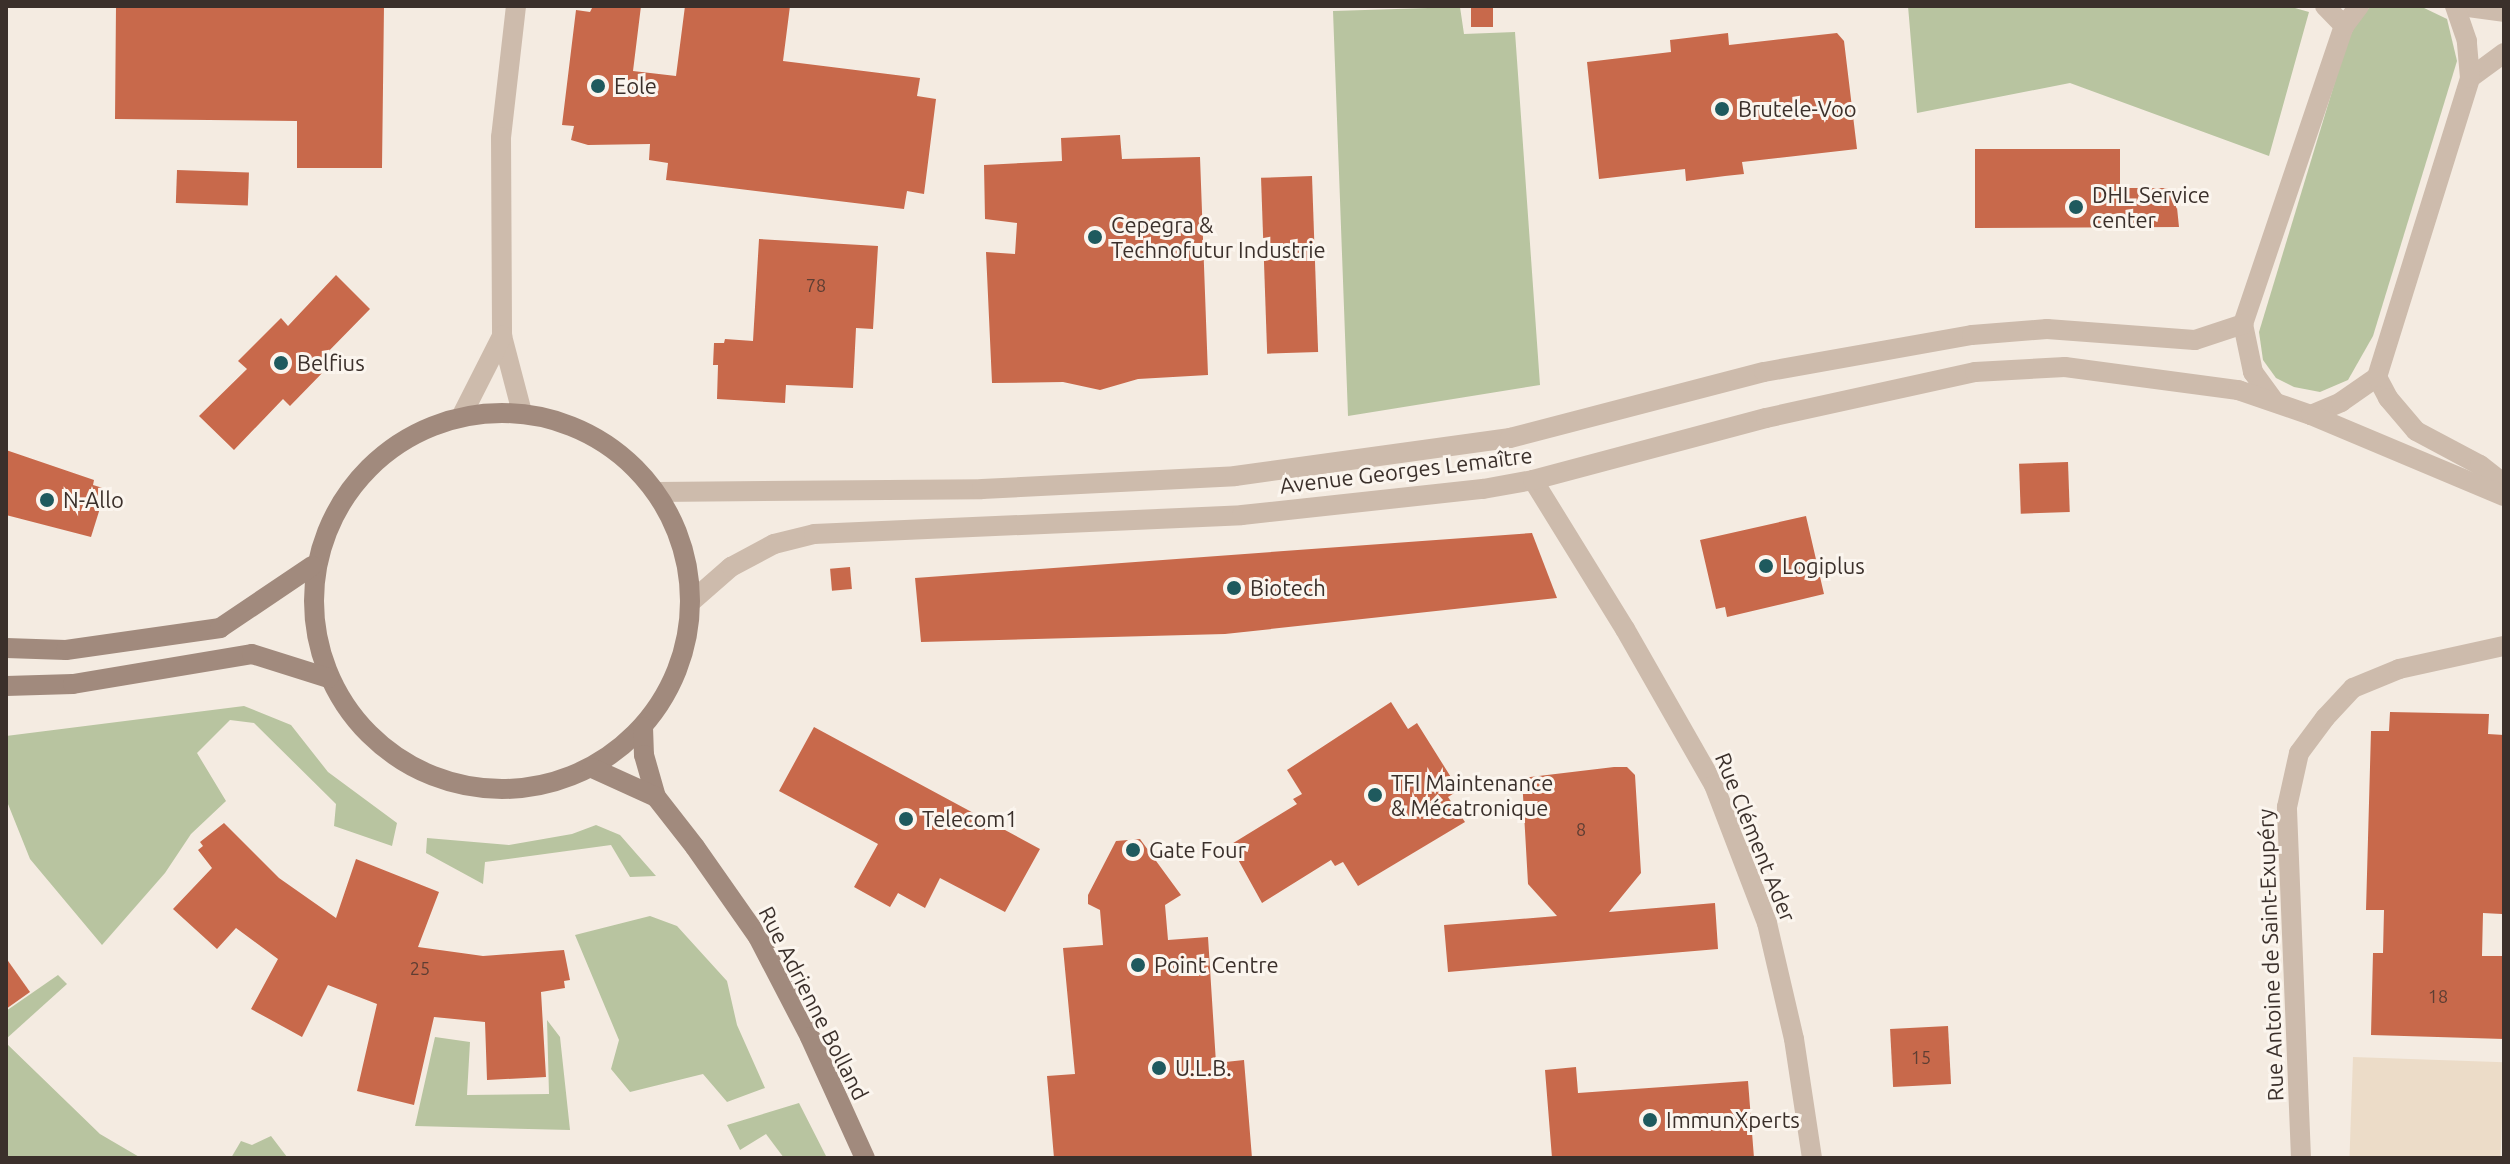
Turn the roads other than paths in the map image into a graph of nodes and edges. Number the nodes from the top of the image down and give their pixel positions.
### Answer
1 (516, 6) edge
2 (2325, 6) edge
3 (2359, 6) edge
4 (2458, 6) edge
5 (2504, 12) edge
6 (2344, 26) junction
7 (2504, 53) edge
8 (2470, 78) junction
9 (2243, 324) junction
10 (502, 336) junction
11 (2377, 377) junction
12 (2274, 401) junction
13 (522, 412) junction
14 (462, 415) junction
15 (2311, 415) junction
16 (1533, 480) junction
17 (2504, 484) edge
18 (657, 492) junction
19 (2504, 496) edge
20 (312, 566) junction
21 (692, 601) junction
22 (2504, 646) edge
23 (6, 648) edge
24 (328, 678) junction
25 (6, 686) edge
26 (643, 727) junction
27 (592, 768) junction
28 (656, 797) junction
29 (865, 1158) edge
30 (1812, 1158) edge
31 (2301, 1158) edge

1 - 10 street
2 - 6 street
3 - 6 street
4 - 5 street
4 - 8 street
6 - 9 street
7 - 8 street
8 - 11 street
9 - 12 street
9 - 18 street, Avenue Georges Lemaître
10 - 13 street
10 - 14 street
11 - 15 street
11 - 17 street
12 - 15 street, Avenue Georges Lemaître
12 - 16 street, Avenue Georges Lemaître
13 - 14 street
13 - 18 street
14 - 20 street
15 - 19 street, Avenue Georges Lemaître
16 - 21 street, Avenue Georges Lemaître
16 - 30 street, Rue Clément Ader
18 - 21 street
20 - 23 street
20 - 24 street
21 - 26 street
22 - 31 street, Rue Antoine de Saint-Exupéry
24 - 25 street
24 - 27 street
26 - 27 street
26 - 28 street, Rue Adrienne Bolland
27 - 28 street, Rue Adrienne Bolland
28 - 29 street, Rue Adrienne Bolland

